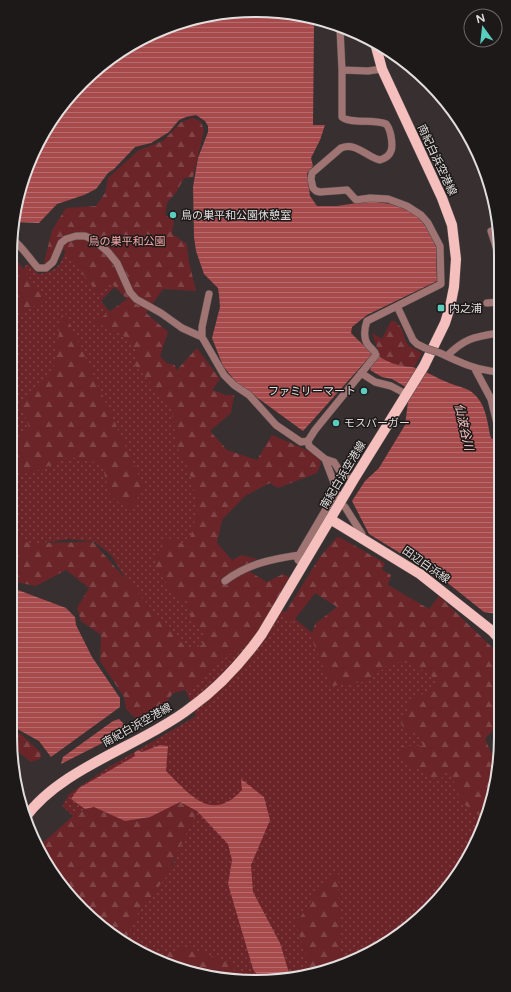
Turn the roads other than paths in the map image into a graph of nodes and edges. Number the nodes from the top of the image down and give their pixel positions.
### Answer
1 (340, 33) edge
2 (377, 50) edge
3 (382, 69) junction
4 (342, 70) junction
5 (18, 243) edge
6 (208, 294) dead end
7 (494, 303) edge
8 (487, 304) dead end
9 (397, 306) junction
10 (494, 335) edge
11 (202, 337) junction
12 (444, 355) junction
13 (475, 369) junction
14 (494, 372) edge
15 (361, 373) junction
16 (407, 393) junction
17 (494, 411) edge
18 (308, 442) junction
19 (325, 459) junction
20 (354, 479) junction
21 (345, 507) dead end
22 (330, 519) junction
23 (361, 537) junction
24 (302, 560) junction
25 (225, 581) dead end
26 (494, 627) edge
27 (30, 813) edge

1 - 4 street
2 - 3 main road, 南紀白浜空港線
3 - 4 street
3 - 16 main road, 南紀白浜空港線
4 - 9 street
5 - 11 street
6 - 11 street
7 - 8 street
9 - 12 street, bridge
9 - 15 street
10 - 12 street
11 - 18 street
12 - 13 street
13 - 14 street
13 - 17 street
15 - 16 street
15 - 18 street
16 - 20 main road, 南紀白浜空港線
18 - 19 street
19 - 20 street
19 - 24 street
20 - 22 main road, 南紀白浜空港線
21 - 23 street
22 - 23 main road, 田辺白浜線
22 - 24 main road, 南紀白浜空港線
23 - 26 main road, 田辺白浜線
24 - 25 street
24 - 27 main road, 南紀白浜空港線

